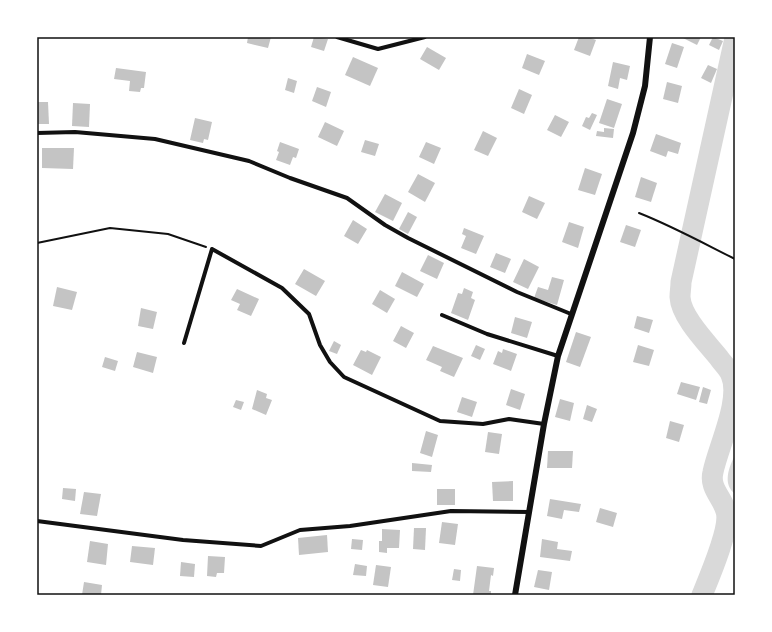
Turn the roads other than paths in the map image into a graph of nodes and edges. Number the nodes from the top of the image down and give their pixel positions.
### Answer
1 (337, 37) edge
2 (425, 37) edge
3 (650, 37) edge
4 (37, 133) edge
5 (442, 314) dead end
6 (571, 314) junction
7 (184, 343) dead end
8 (558, 356) junction
9 (544, 424) junction
10 (529, 512) junction
11 (37, 521) edge
12 (514, 595) edge

1 - 2 street
3 - 6 street
4 - 6 street
5 - 8 street
6 - 8 street
7 - 9 street
8 - 9 street
9 - 10 street
10 - 11 street
10 - 12 street

